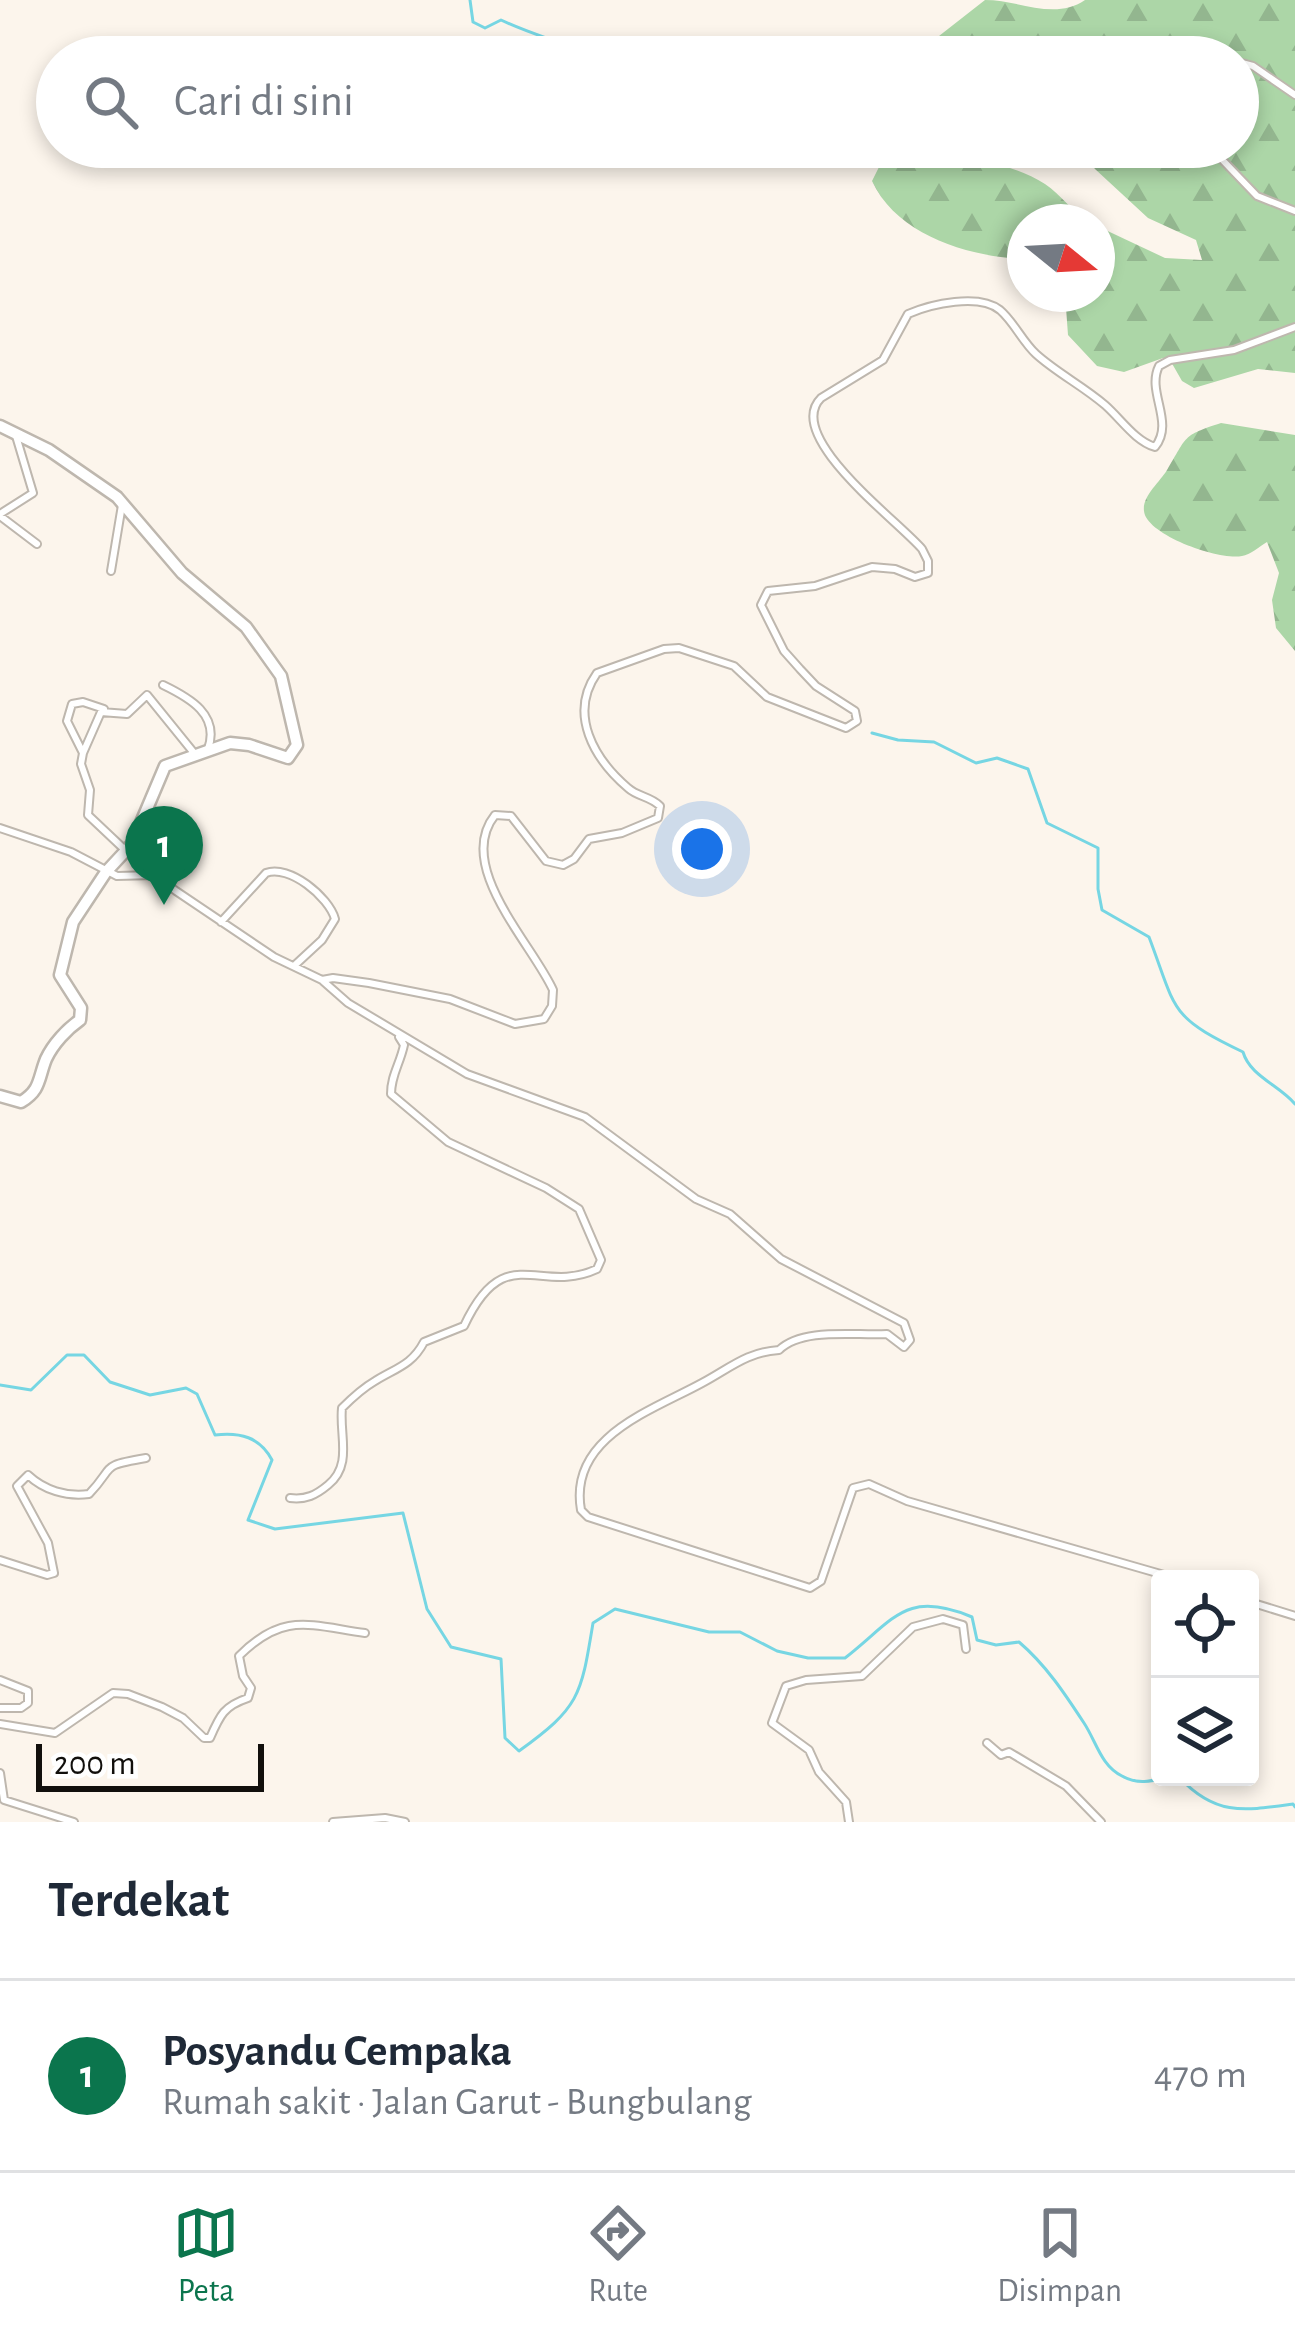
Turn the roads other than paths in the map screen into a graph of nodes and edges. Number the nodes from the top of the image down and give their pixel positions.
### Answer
1 (1259, 70) edge
2 (1295, 94) edge
3 (1230, 168) edge
4 (1295, 211) edge
5 (1295, 327) edge
6 (0, 426) edge
7 (16, 433) junction
8 (122, 501) junction
9 (0, 515) edge
10 (37, 544) dead end
11 (111, 571) dead end
12 (163, 685) dead end
13 (105, 710) junction
14 (208, 749) junction
15 (83, 753) junction
16 (194, 754) junction
17 (0, 828) edge
18 (126, 852) junction
19 (106, 872) junction
20 (221, 922) junction
21 (295, 965) junction
22 (322, 980) junction
23 (397, 1034) junction
24 (0, 1096) edge
25 (146, 1458) dead end
26 (290, 1498) dead end
27 (0, 1560) edge
28 (1151, 1571) edge
29 (1259, 1606) edge
30 (1295, 1616) edge
31 (365, 1633) dead end
32 (967, 1649) dead end
33 (0, 1680) edge
34 (0, 1708) edge
35 (0, 1724) edge
36 (987, 1743) dead end
37 (0, 1773) edge
38 (2, 1800) edge
39 (74, 1822) edge
40 (333, 1822) edge
41 (405, 1822) edge
42 (849, 1822) edge
43 (1101, 1822) edge

1 - 2 street
3 - 4 street
5 - 22 street
6 - 7 main road
7 - 8 main road
7 - 9 street
8 - 11 street
8 - 14 main road
9 - 10 street
12 - 14 street
13 - 15 street
13 - 15 street
13 - 16 street
14 - 16 main road
15 - 18 street
16 - 18 main road
17 - 19 street
18 - 19 main road
19 - 20 street
19 - 24 main road
20 - 21 street
20 - 21 street
21 - 22 street
22 - 23 street
23 - 26 street
23 - 28 street
25 - 27 street
29 - 30 street
31 - 35 street
32 - 42 street
33 - 34 street
36 - 43 street
37 - 38 street
38 - 39 street
40 - 41 street

